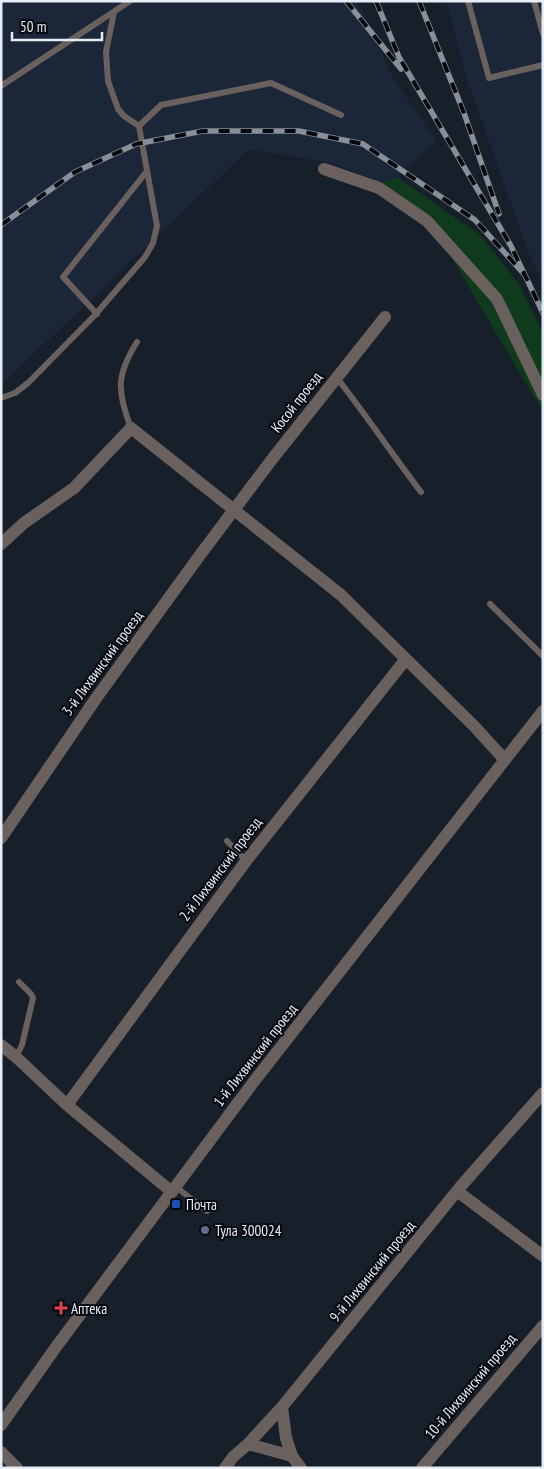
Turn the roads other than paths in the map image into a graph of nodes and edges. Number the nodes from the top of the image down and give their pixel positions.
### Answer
1 (130, 1) edge
2 (468, 1) edge
3 (534, 1) edge
4 (114, 12) junction
5 (543, 34) edge
6 (543, 66) edge
7 (1, 86) edge
8 (340, 116) dead end
9 (139, 126) junction
10 (324, 169) dead end
11 (147, 170) junction
12 (97, 314) junction
13 (385, 316) dead end
14 (137, 342) dead end
15 (336, 378) junction
16 (543, 395) edge
17 (1, 398) edge
18 (131, 428) junction
19 (421, 492) dead end
20 (235, 510) junction
21 (1, 544) edge
22 (490, 604) dead end
23 (543, 656) edge
24 (406, 659) junction
25 (543, 711) edge
26 (505, 760) junction
27 (1, 838) edge
28 (227, 841) dead end
29 (246, 861) junction
30 (19, 982) dead end
31 (7, 1053) edge
32 (543, 1094) edge
33 (67, 1104) junction
34 (174, 1190) junction
35 (457, 1191) junction
36 (207, 1211) dead end
37 (543, 1256) edge
38 (543, 1326) edge
39 (282, 1408) junction
40 (2, 1423) edge
41 (248, 1444) junction
42 (1, 1452) edge
43 (292, 1456) junction
44 (16, 1468) edge
45 (225, 1468) edge
46 (301, 1468) edge
47 (422, 1468) edge

1 - 4 lane
2 - 6 lane
3 - 5 lane
4 - 7 lane
4 - 9 lane
8 - 9 lane
9 - 11 lane
10 - 16 street
11 - 12 lane
11 - 12 lane
12 - 17 lane
13 - 15 street, Косой проезд
14 - 18 lane
15 - 19 lane
15 - 20 street, Косой проезд
18 - 20 street
18 - 21 street
20 - 24 street
20 - 27 street, 3-й Лихвинский проезд
22 - 23 lane
24 - 26 street
24 - 29 street, 2-й Лихвинский проезд
25 - 26 street, 1-й Лихвинский проезд
26 - 34 street, 1-й Лихвинский проезд
28 - 29 lane
29 - 33 street, 2-й Лихвинский проезд
30 - 31 lane
31 - 33 street
32 - 35 street, 9-й Лихвинский проезд
33 - 34 street
34 - 36 lane
34 - 40 street, 1-й Лихвинский проезд
35 - 37 street
35 - 39 street, 9-й Лихвинский проезд
38 - 47 street, 10-й Лихвинский проезд
39 - 41 street, 9-й Лихвинский проезд
39 - 43 street
41 - 43 street
41 - 45 street, 9-й Лихвинский проезд
42 - 44 street
43 - 46 street

